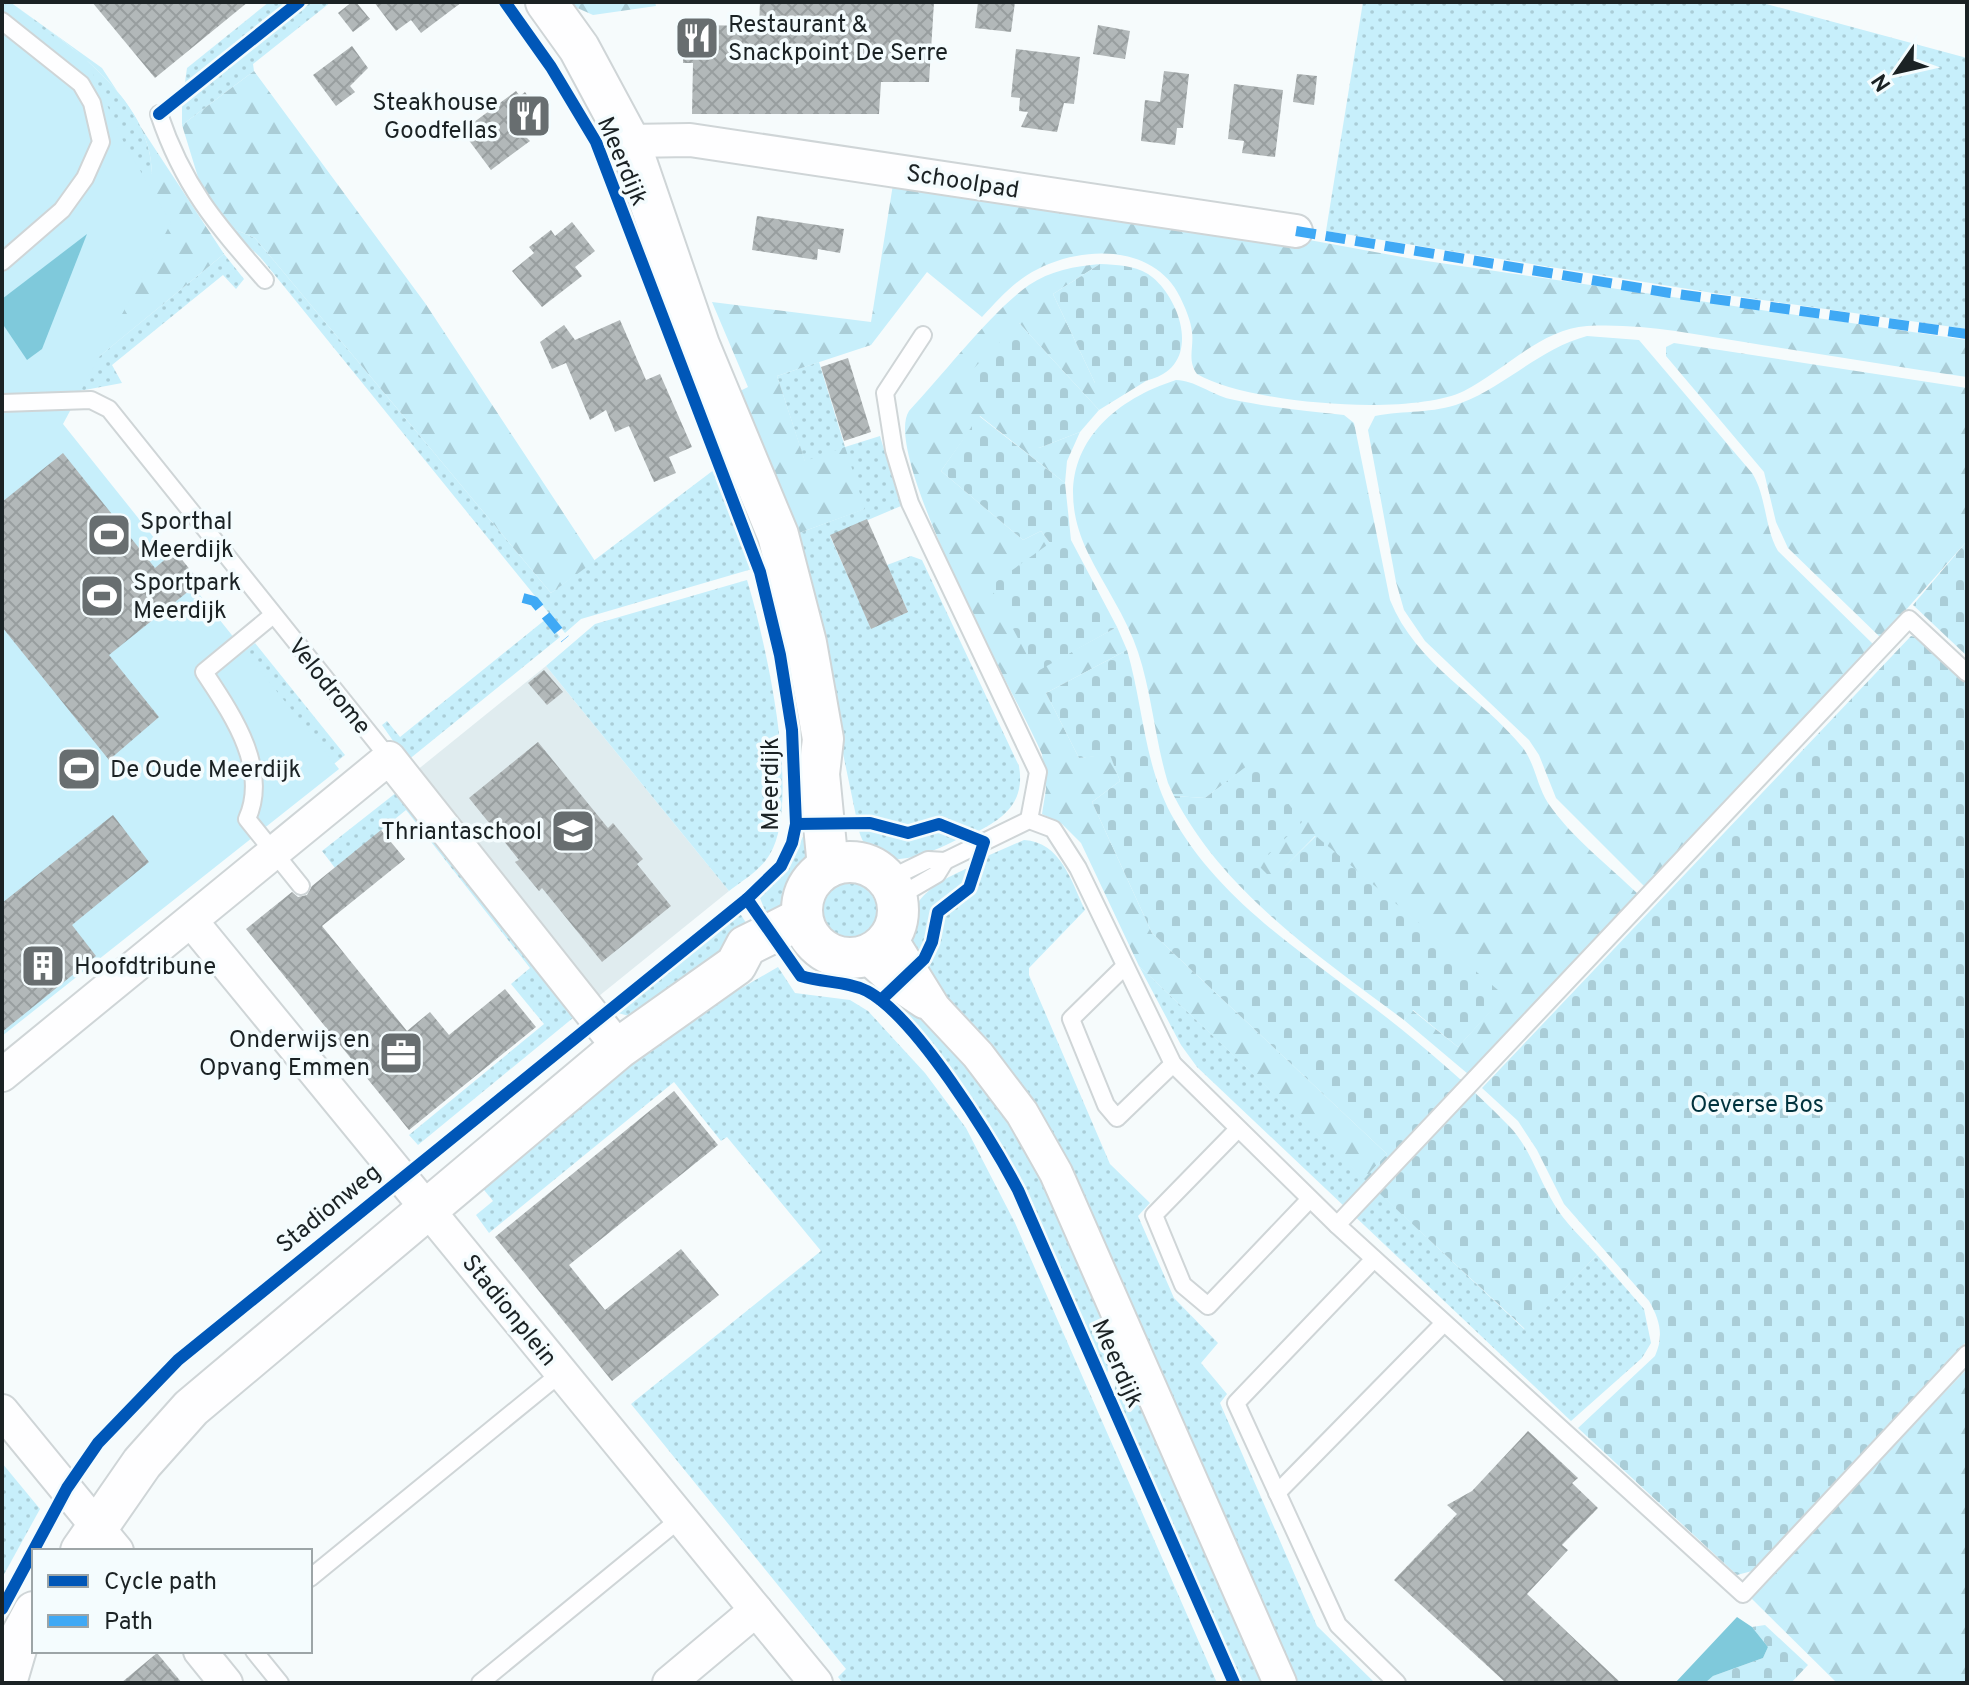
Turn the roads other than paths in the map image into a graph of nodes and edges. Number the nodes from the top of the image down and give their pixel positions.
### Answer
1 (546, 2) edge
2 (2, 21) edge
3 (159, 114) dead end
4 (629, 141) junction
5 (1296, 231) dead end
6 (2, 262) edge
7 (265, 280) dead end
8 (923, 335) dead end
9 (2, 403) edge
10 (273, 615) junction
11 (1967, 673) edge
12 (389, 758) junction
13 (1029, 820) junction
14 (275, 854) junction
15 (869, 877) junction
16 (301, 886) dead end
17 (192, 922) junction
18 (808, 930) junction
19 (878, 946) junction
20 (1125, 966) junction
21 (619, 1048) junction
22 (1173, 1064) junction
23 (2, 1075) edge
24 (1238, 1129) junction
25 (1310, 1199) junction
26 (428, 1208) junction
27 (1337, 1225) junction
28 (1374, 1259) junction
29 (1444, 1323) junction
30 (1967, 1354) edge
31 (561, 1373) junction
32 (2, 1411) edge
33 (1277, 1493) junction
34 (681, 1518) junction
35 (98, 1542) edge
36 (312, 1576) edge
37 (756, 1610) junction
38 (32, 1616) edge
39 (37, 1653) edge
40 (256, 1653) edge
41 (6, 1683) edge
42 (26, 1683) edge
43 (280, 1683) edge
44 (480, 1683) edge
45 (669, 1683) edge
46 (816, 1683) edge
47 (1280, 1683) edge
48 (1397, 1683) edge

1 - 4 street, Meerdijk
2 - 6 lane
3 - 7 lane
4 - 5 street, Schoolpad
4 - 15 street, Meerdijk
8 - 13 lane
9 - 10 lane, Velodrome
10 - 12 lane, Velodrome
10 - 14 lane
11 - 27 lane
12 - 14 street
12 - 21 street, Velodrome
13 - 15 lane
13 - 20 lane
14 - 16 lane
14 - 17 street
15 - 18 street
15 - 19 street
17 - 23 street
17 - 26 street, Stadionplein
18 - 19 street
18 - 21 street
19 - 47 street, Meerdijk
20 - 22 lane
20 - 22 lane
21 - 26 street
22 - 24 lane
24 - 25 lane
24 - 25 lane
25 - 27 lane
26 - 31 street, Stadionplein
26 - 35 street
27 - 28 lane
28 - 29 lane
28 - 33 lane
29 - 30 lane
29 - 33 lane
31 - 34 street, Stadionplein
31 - 36 lane
32 - 35 street
33 - 48 lane
34 - 37 street, Stadionplein
34 - 44 lane
37 - 45 street
37 - 46 street, Stadionplein
38 - 41 street
39 - 42 street
40 - 43 lane

